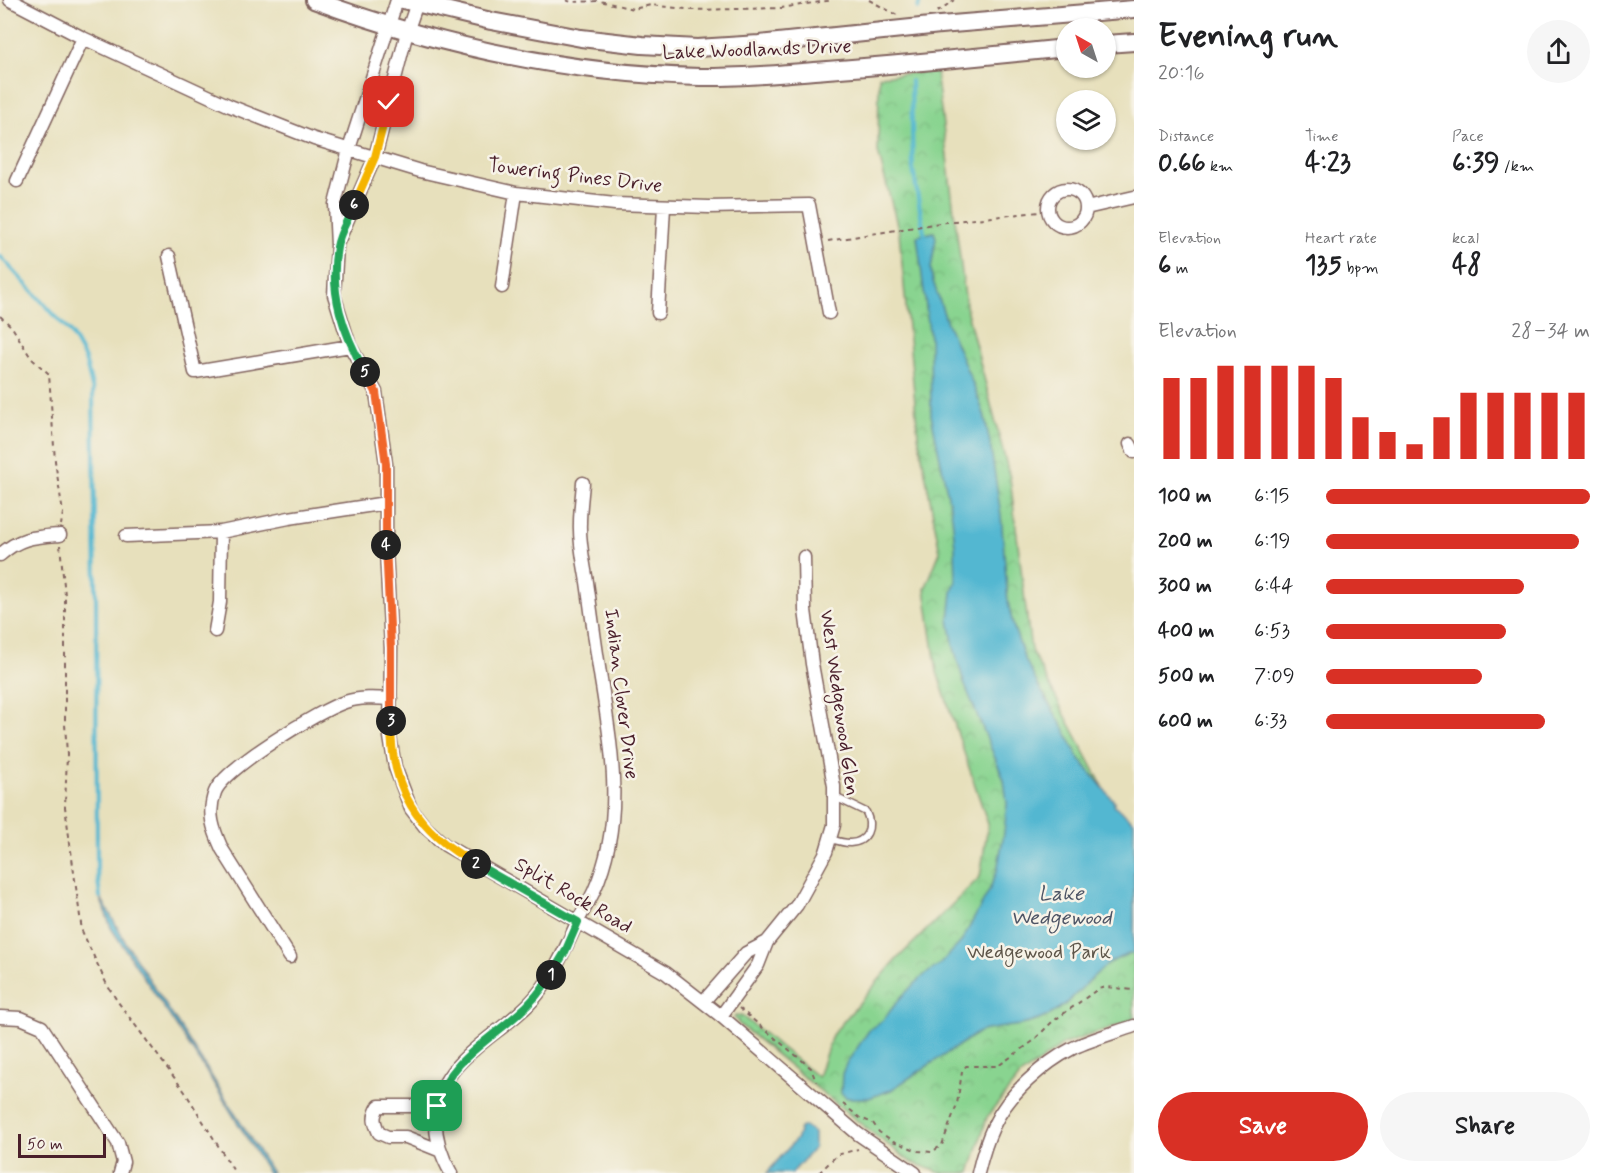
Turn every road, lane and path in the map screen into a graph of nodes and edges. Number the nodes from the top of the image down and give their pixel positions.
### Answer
1 (10, 0) edge
2 (314, 0) edge
3 (397, 0) edge
4 (566, 0) edge
5 (833, 0) edge
6 (870, 0) edge
7 (954, 0) edge
8 (413, 1) edge
9 (1134, 9) edge
10 (934, 14) dead end
11 (903, 18) dead end
12 (389, 26) junction
13 (407, 32) junction
14 (83, 38) junction
15 (1134, 42) edge
16 (1116, 43) edge
17 (1056, 49) edge
18 (349, 149) junction
19 (375, 157) junction
20 (17, 181) dead end
21 (516, 193) junction
22 (1134, 197) edge
23 (664, 207) junction
24 (1086, 208) junction
25 (1048, 211) junction
26 (816, 243) junction
27 (337, 246) junction
28 (168, 256) dead end
29 (502, 287) dead end
30 (658, 313) dead end
31 (829, 313) dead end
32 (0, 316) edge
33 (350, 346) junction
34 (583, 483) dead end
35 (386, 503) junction
36 (221, 532) junction
37 (60, 535) junction
38 (126, 536) dead end
39 (0, 555) edge
40 (804, 557) dead end
41 (215, 631) dead end
42 (391, 699) junction
43 (835, 797) junction
44 (831, 839) junction
45 (578, 922) junction
46 (766, 942) junction
47 (290, 957) dead end
48 (1134, 990) edge
49 (702, 1002) junction
50 (732, 1002) junction
51 (721, 1016) junction
52 (0, 1017) edge
53 (1134, 1026) edge
54 (817, 1085) dead end
55 (843, 1104) dead end
56 (437, 1106) junction
57 (879, 1132) junction
58 (867, 1141) junction
59 (441, 1151) junction
60 (122, 1168) edge
61 (235, 1173) edge
62 (451, 1173) edge
63 (819, 1173) edge
64 (915, 1173) edge
65 (978, 1173) edge

1 - 14 street, Towering Pines Drive
2 - 12 main road, Lake Woodlands Drive
3 - 12 street, Split Rock Road
4 - 5 path
6 - 11 path
7 - 10 path
8 - 9 main road, Lake Woodlands Drive
8 - 13 street, Split Rock Road
12 - 13 main road, Lake Woodlands Drive
12 - 18 street, Split Rock Road
13 - 17 main road, Lake Woodlands Drive
13 - 19 street, Split Rock Road
14 - 18 street, Towering Pines Drive
14 - 20 street
15 - 16 main road
18 - 19 street, Towering Pines Drive
18 - 27 street, Split Rock Road
19 - 21 street, Towering Pines Drive
19 - 27 street, Split Rock Road
21 - 23 street, Towering Pines Drive
21 - 29 street
22 - 24 street
23 - 26 street, Towering Pines Drive
23 - 30 street
24 - 25 street
24 - 25 street
25 - 26 path
26 - 31 street, Towering Pines Drive
27 - 33 street, Split Rock Road
28 - 33 street
32 - 37 path
33 - 35 street, Split Rock Road
34 - 45 street, Indian Clover Drive
35 - 36 street
35 - 42 street, Split Rock Road
36 - 38 street
36 - 41 street
37 - 39 street
37 - 61 path
40 - 43 street, West Wedgewood Glen
42 - 45 street, Split Rock Road
42 - 47 street
43 - 44 street, West Wedgewood Glen
43 - 44 lane
44 - 46 street, West Wedgewood Glen
45 - 49 street, Split Rock Road
45 - 56 street, Indian Clover Drive
46 - 49 street, West Wedgewood Glen
46 - 50 street, West Wedgewood Glen
48 - 57 path
49 - 51 street, Split Rock Road
50 - 51 street, West Wedgewood Glen
50 - 54 path
51 - 58 street, Split Rock Road
52 - 60 street
53 - 65 street
55 - 57 path
56 - 59 street, Indian Clover Drive
56 - 59 street
57 - 58 path
58 - 63 path
58 - 64 street, Split Rock Road
59 - 62 street, Indian Clover Drive

